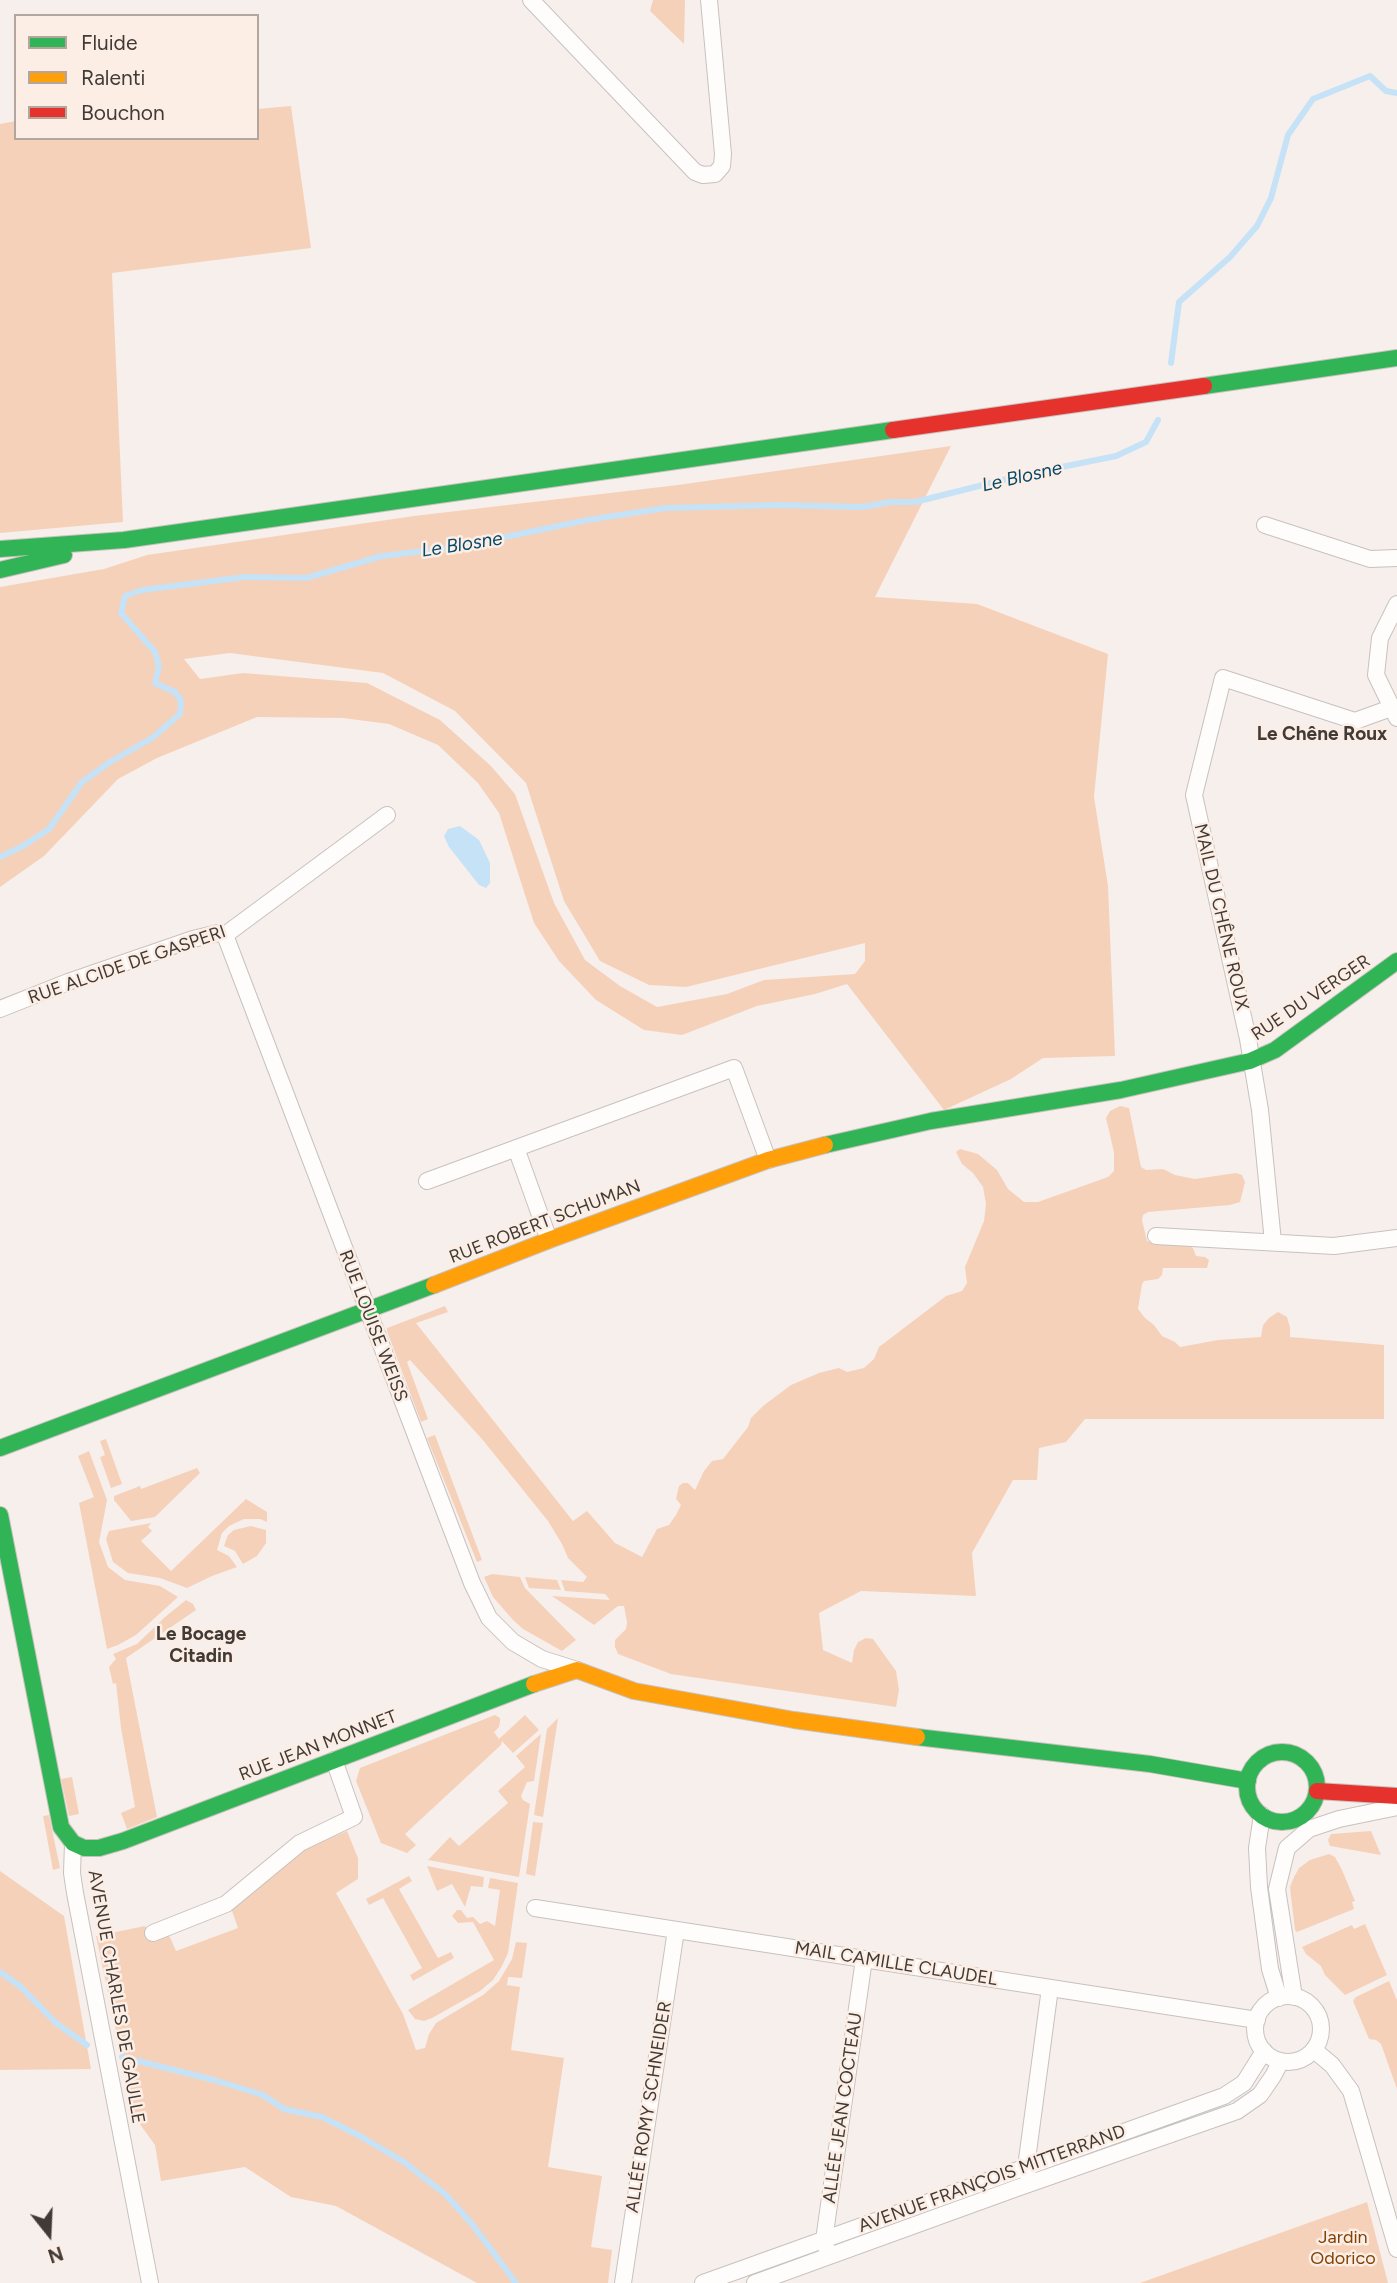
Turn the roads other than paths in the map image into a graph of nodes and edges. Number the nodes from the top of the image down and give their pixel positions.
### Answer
1 (531, 0) edge
2 (709, 0) edge
3 (1397, 358) edge
4 (1265, 525) dead end
5 (124, 540) junction
6 (0, 549) edge
7 (1397, 558) edge
8 (0, 570) edge
9 (1397, 604) edge
10 (1394, 713) edge
11 (387, 815) dead end
12 (225, 935) junction
13 (1397, 961) edge
14 (0, 1009) edge
15 (1250, 1061) junction
16 (1121, 1090) joint
17 (516, 1148) junction
18 (768, 1160) junction
19 (427, 1181) dead end
20 (1156, 1236) dead end
21 (1397, 1238) edge
22 (549, 1240) junction
23 (1273, 1242) junction
24 (368, 1311) junction
25 (0, 1448) edge
26 (0, 1515) edge
27 (577, 1670) junction
28 (334, 1760) junction
29 (1248, 1781) junction
30 (1317, 1791) junction
31 (1397, 1796) edge
32 (1397, 1807) edge
33 (1262, 1815) junction
34 (73, 1843) junction
35 (535, 1908) dead end
36 (676, 1930) junction
37 (153, 1933) dead end
38 (864, 1959) junction
39 (1050, 1988) junction
40 (1286, 1997) junction
41 (1257, 2020) junction
42 (1314, 2050) junction
43 (1264, 2051) junction
44 (1281, 2061) junction
45 (1026, 2166) junction
46 (1031, 2183) junction
47 (824, 2240) junction
48 (1397, 2249) edge
49 (830, 2256) junction
50 (150, 2283) edge
51 (623, 2283) edge
52 (704, 2283) edge
53 (755, 2283) edge

1 - 2 street
3 - 5 street
4 - 7 street
5 - 6 street
5 - 8 street
9 - 10 street
10 - 15 street, MAIL DU CHÊNE ROUX
11 - 12 street, RUE ALCIDE DE GASPERI
12 - 14 street, RUE ALCIDE DE GASPERI
12 - 24 street, RUE LOUISE WEISS
13 - 15 street, RUE DU VERGER
15 - 16 street, RUE DU VERGER
15 - 23 street, MAIL DU CHÊNE ROUX
16 - 18 street, RUE ROBERT SCHUMAN
17 - 18 street
17 - 19 street
17 - 22 street
18 - 22 street, RUE ROBERT SCHUMAN
20 - 23 street
21 - 23 street
22 - 24 street, RUE ROBERT SCHUMAN
24 - 25 street, RUE ROBERT SCHUMAN
24 - 27 street, RUE LOUISE WEISS
26 - 34 street, AVENUE CHARLES DE GAULLE
27 - 28 street, RUE JEAN MONNET
27 - 29 street
28 - 34 street, RUE JEAN MONNET
28 - 37 street
29 - 30 street
29 - 33 street
30 - 31 street
30 - 33 street
32 - 40 street
33 - 40 street
34 - 50 street, AVENUE CHARLES DE GAULLE
35 - 36 street, MAIL CAMILLE CLAUDEL
36 - 38 street, MAIL CAMILLE CLAUDEL
36 - 51 street, ALLÉE ROMY SCHNEIDER
38 - 39 street, MAIL CAMILLE CLAUDEL
38 - 47 street, ALLÉE JEAN COCTEAU
39 - 41 street, MAIL CAMILLE CLAUDEL
39 - 45 street
40 - 41 street
40 - 42 street
41 - 43 street
42 - 44 street
42 - 48 street
43 - 44 street
43 - 45 street, AVENUE FRANÇOIS MITTERRAND
44 - 46 street, AVENUE FRANÇOIS MITTERRAND
45 - 46 street
45 - 47 street, AVENUE FRANÇOIS MITTERRAND
46 - 49 street, AVENUE FRANÇOIS MITTERRAND
47 - 49 street, ALLÉE JEAN COCTEAU
47 - 52 street, AVENUE FRANÇOIS MITTERRAND
49 - 53 street, AVENUE FRANÇOIS MITTERRAND

